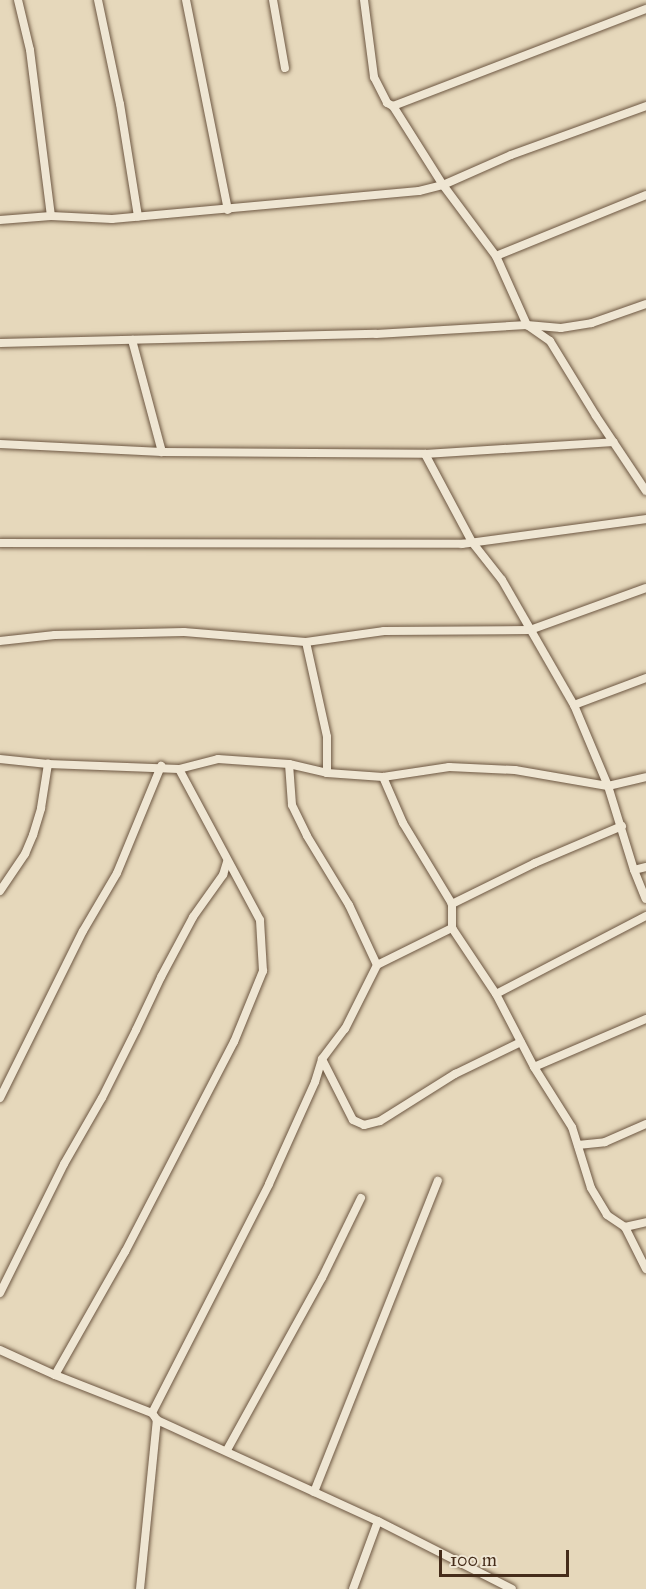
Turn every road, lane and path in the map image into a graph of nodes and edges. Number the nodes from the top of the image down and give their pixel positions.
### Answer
1 (18, 0) edge
2 (98, 0) edge
3 (186, 0) edge
4 (273, 0) edge
5 (364, 0) edge
6 (646, 9) edge
7 (285, 68) dead end
8 (393, 106) junction
9 (646, 106) edge
10 (443, 185) junction
11 (646, 195) edge
12 (228, 210) junction
13 (51, 216) junction
14 (138, 217) junction
15 (0, 220) edge
16 (496, 256) junction
17 (646, 304) edge
18 (527, 325) junction
19 (132, 340) junction
20 (0, 343) edge
21 (614, 442) junction
22 (0, 444) edge
23 (162, 452) junction
24 (424, 454) junction
25 (646, 491) edge
26 (646, 519) edge
27 (472, 542) junction
28 (0, 543) edge
29 (646, 588) edge
30 (530, 630) junction
31 (0, 641) edge
32 (306, 642) junction
33 (646, 678) edge
34 (574, 705) junction
35 (0, 759) edge
36 (48, 764) junction
37 (289, 764) junction
38 (161, 766) junction
39 (179, 769) junction
40 (327, 773) junction
41 (383, 777) junction
42 (646, 777) edge
43 (608, 786) junction
44 (622, 826) junction
45 (227, 862) junction
46 (646, 867) edge
47 (634, 870) junction
48 (0, 891) edge
49 (646, 899) edge
50 (452, 904) junction
51 (646, 916) edge
52 (452, 928) junction
53 (377, 965) junction
54 (496, 994) junction
55 (646, 1019) edge
56 (521, 1042) junction
57 (322, 1059) junction
58 (534, 1067) junction
59 (0, 1098) edge
60 (646, 1124) edge
61 (578, 1145) junction
62 (438, 1181) dead end
63 (361, 1198) dead end
64 (646, 1222) edge
65 (626, 1227) junction
66 (646, 1269) edge
67 (0, 1293) edge
68 (0, 1350) edge
69 (55, 1375) junction
70 (155, 1416) junction
71 (226, 1450) junction
72 (314, 1492) junction
73 (378, 1521) junction
74 (140, 1589) edge
75 (353, 1589) edge
76 (512, 1589) edge

1 - 13 street
2 - 14 street
3 - 12 street
4 - 7 street
5 - 8 street
6 - 8 street
8 - 10 street
9 - 10 street
10 - 12 street
10 - 16 street
11 - 16 street
12 - 14 street
13 - 14 street
13 - 15 street
16 - 18 street
17 - 18 street
18 - 19 street
18 - 21 street
19 - 20 street
19 - 23 street
21 - 24 street
21 - 25 street
22 - 23 street
23 - 24 street
24 - 27 street
26 - 27 street
27 - 28 street
27 - 30 street
29 - 30 street
30 - 32 street
30 - 34 street
31 - 32 street
32 - 40 street
33 - 34 street
34 - 43 street
35 - 36 street
36 - 38 street
36 - 48 street
37 - 39 street
37 - 40 street
37 - 53 street
38 - 39 street
38 - 59 street
39 - 45 street
40 - 41 street
41 - 43 street
41 - 50 street
42 - 43 street
43 - 44 street
44 - 47 street
44 - 50 street
45 - 67 street
45 - 69 street
46 - 47 street
47 - 49 street
50 - 52 street
51 - 54 street
52 - 53 street
52 - 54 street
53 - 57 street
54 - 56 street
55 - 58 street
56 - 57 street
56 - 58 street
57 - 70 street
58 - 61 street
60 - 61 street
61 - 65 street
62 - 72 street
63 - 71 street
64 - 65 street
65 - 66 street
68 - 69 street
69 - 70 street
70 - 71 street
70 - 74 street
71 - 72 street
72 - 73 street
73 - 75 street
73 - 76 street

